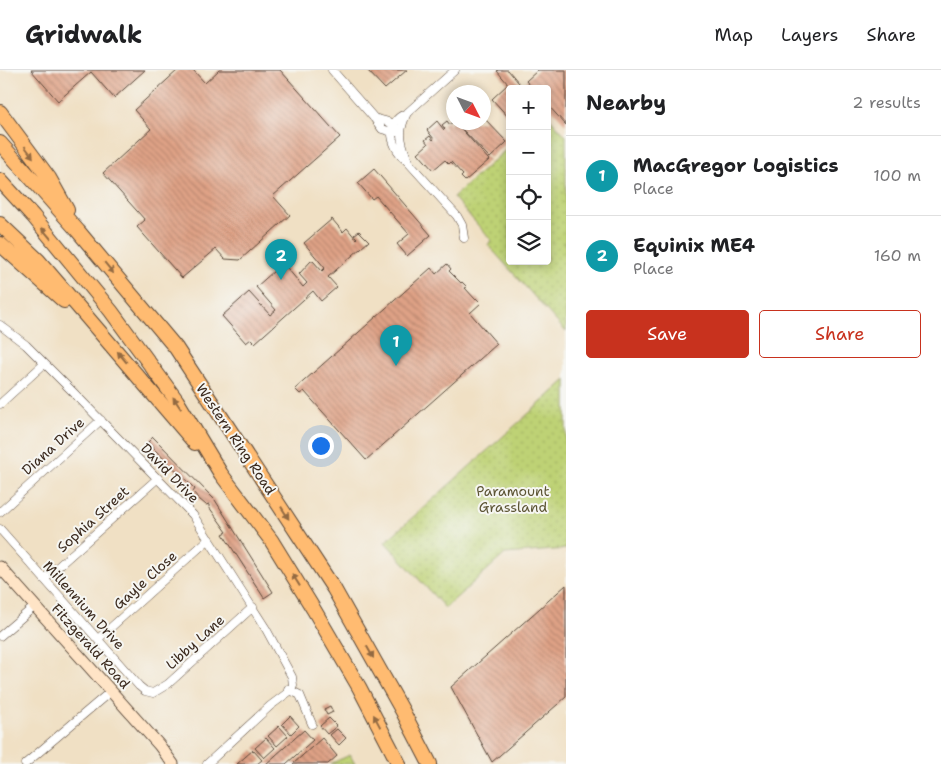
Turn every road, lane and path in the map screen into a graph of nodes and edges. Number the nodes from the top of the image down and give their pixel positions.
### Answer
1 (332, 70) edge
2 (456, 70) edge
3 (0, 112) edge
4 (395, 129) junction
5 (0, 143) edge
6 (0, 180) edge
7 (0, 224) edge
8 (78, 231) junction
9 (464, 238) dead end
10 (0, 244) edge
11 (86, 315) junction
12 (0, 324) edge
13 (44, 364) junction
14 (0, 404) edge
15 (102, 420) junction
16 (221, 474) junction
17 (158, 478) junction
18 (0, 512) edge
19 (0, 529) edge
20 (209, 539) junction
21 (0, 567) edge
22 (44, 580) junction
23 (35, 606) junction
24 (253, 608) junction
25 (0, 636) edge
26 (98, 639) junction
27 (289, 690) junction
28 (111, 691) junction
29 (153, 693) joint
30 (312, 724) dead end
31 (159, 745) junction
32 (209, 761) edge
33 (25, 764) edge
34 (173, 764) edge
35 (181, 764) edge
36 (201, 764) edge
37 (399, 764) edge
38 (430, 764) edge

1 - 4 street
2 - 4 street
3 -> 8 highway
4 - 9 street
5 - 8 highway, Western Ring Road
16 -> 6 highway, Western Ring Road
7 - 11 highway
8 -> 38 highway, Western Ring Road
10 - 11 highway
16 -> 11 highway
12 - 13 street, David Drive
13 - 14 street
13 - 15 street, David Drive
15 - 17 street, David Drive
15 - 18 street, Diana Drive
37 -> 16 highway, Western Ring Road
17 - 20 street, David Drive
17 - 22 street, Sophia Street
19 - 22 street, Millennium Drive
20 - 24 street, David Drive
20 - 26 street, Gayle Close
21 - 23 street, Fitzgerald Road
22 - 26 street, Millennium Drive
23 - 25 street
23 - 28 street, Fitzgerald Road
24 - 27 street, David Drive
24 - 29 street, Libby Lane
26 - 29 street, Millennium Drive
27 - 30 street
27 - 32 street
28 - 31 street, Fitzgerald Road
28 - 33 street
31 - 34 street, Fitzgerald Road
31 - 35 street, Fitzgerald Road
32 - 36 street

